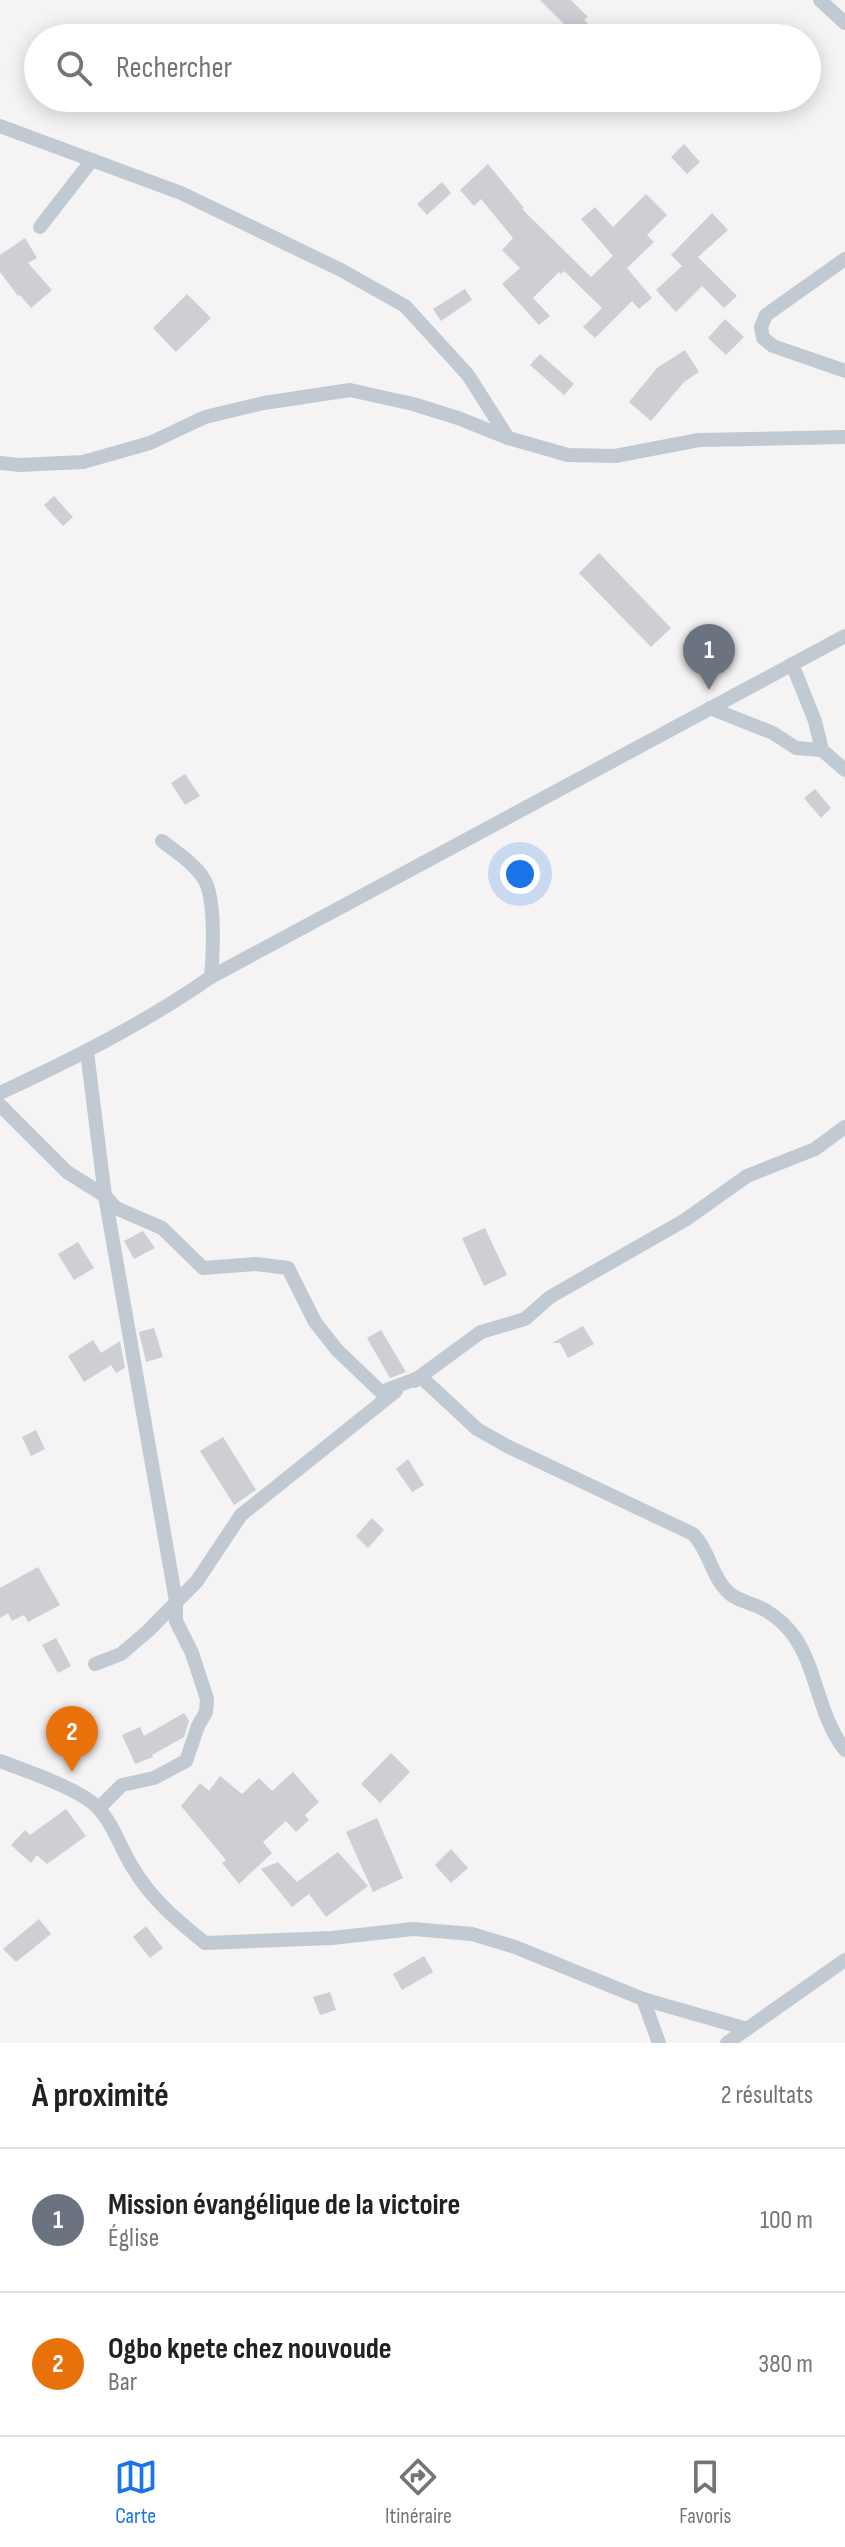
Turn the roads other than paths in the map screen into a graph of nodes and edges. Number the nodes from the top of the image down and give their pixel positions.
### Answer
1 (820, 0) edge
2 (845, 23) edge
3 (0, 126) edge
4 (92, 160) junction
5 (40, 227) dead end
6 (845, 259) edge
7 (845, 371) edge
8 (845, 437) edge
9 (508, 438) junction
10 (0, 463) edge
11 (845, 636) edge
12 (792, 664) junction
13 (710, 708) junction
14 (822, 750) junction
15 (845, 770) edge
16 (162, 841) dead end
17 (211, 977) junction
18 (87, 1052) junction
19 (1, 1094) edge
20 (845, 1127) edge
21 (105, 1196) junction
22 (421, 1377) junction
23 (176, 1601) junction
24 (95, 1664) dead end
25 (845, 1750) edge
26 (0, 1761) edge
27 (99, 1808) junction
28 (845, 1960) edge
29 (643, 1999) junction
30 (747, 2029) junction
31 (659, 2043) edge
32 (727, 2043) edge

1 - 2 street
3 - 4 street
4 - 5 street
4 - 9 street
6 - 7 street
8 - 9 street
9 - 10 street
11 - 12 street
12 - 13 street
12 - 14 street
13 - 14 street
13 - 17 street
14 - 15 street
16 - 17 street
17 - 18 street
18 - 19 street
18 - 21 street
19 - 21 street
20 - 22 street
21 - 22 street
21 - 23 street
22 - 23 street
22 - 25 street
23 - 24 street
23 - 27 street
26 - 27 street
27 - 29 street
28 - 30 street
29 - 30 street
29 - 31 street
30 - 32 street

